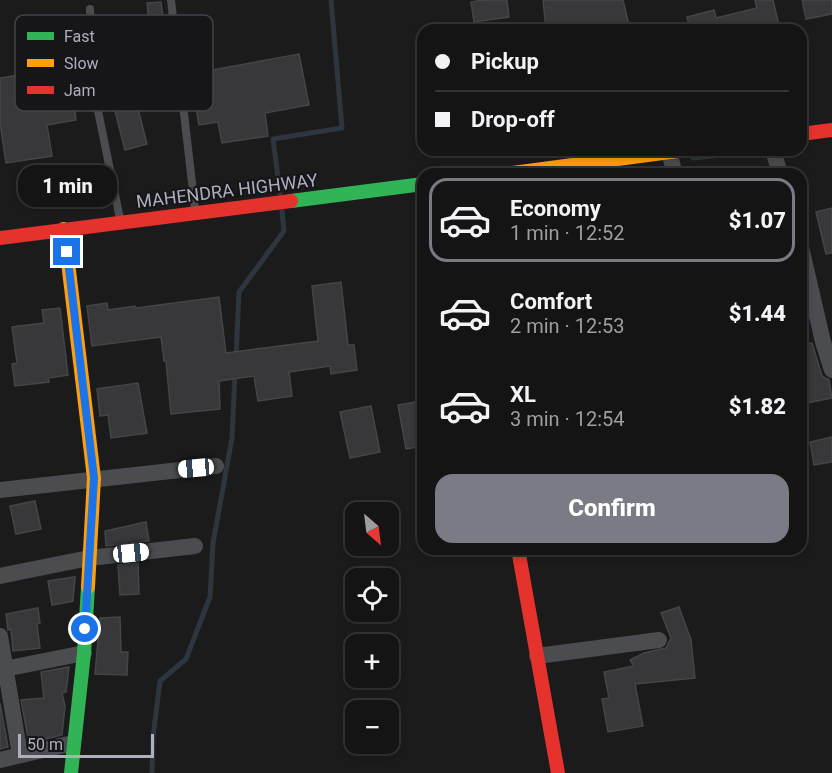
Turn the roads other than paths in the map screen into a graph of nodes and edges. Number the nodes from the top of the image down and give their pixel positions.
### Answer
1 (171, 0) edge
2 (90, 9) dead end
3 (90, 15) edge
4 (173, 15) edge
5 (98, 111) edge
6 (184, 111) edge
7 (832, 130) edge
8 (807, 133) edge
9 (640, 156) edge
10 (551, 168) edge
11 (417, 185) edge
12 (195, 213) junction
13 (120, 222) junction
14 (64, 229) junction
15 (0, 238) edge
16 (807, 273) edge
17 (832, 370) edge
18 (216, 466) dead end
19 (94, 478) junction
20 (0, 490) edge
21 (195, 546) dead end
22 (519, 555) edge
23 (89, 558) junction
24 (0, 576) edge
25 (0, 636) edge
26 (659, 640) dead end
27 (84, 653) junction
28 (537, 656) junction
29 (2, 669) edge
30 (73, 743) junction
31 (20, 755) junction
32 (0, 760) edge
33 (71, 773) edge
34 (558, 773) edge

1 - 4 lane
2 - 3 lane
5 - 13 lane
6 - 12 lane
7 - 8 main road
9 - 10 main road
11 - 12 main road, MAHENDRA HIGHWAY
12 - 13 main road, MAHENDRA HIGHWAY
13 - 14 main road, MAHENDRA HIGHWAY
14 - 15 main road, MAHENDRA HIGHWAY
14 - 19 main road
16 - 17 street
18 - 19 street
19 - 20 street
19 - 23 main road
21 - 23 street
22 - 28 main road
23 - 24 street
23 - 27 main road
25 - 29 street
26 - 28 street
27 - 29 street
27 - 30 main road
28 - 34 main road
29 - 31 street
30 - 31 street
30 - 33 main road
31 - 32 street

